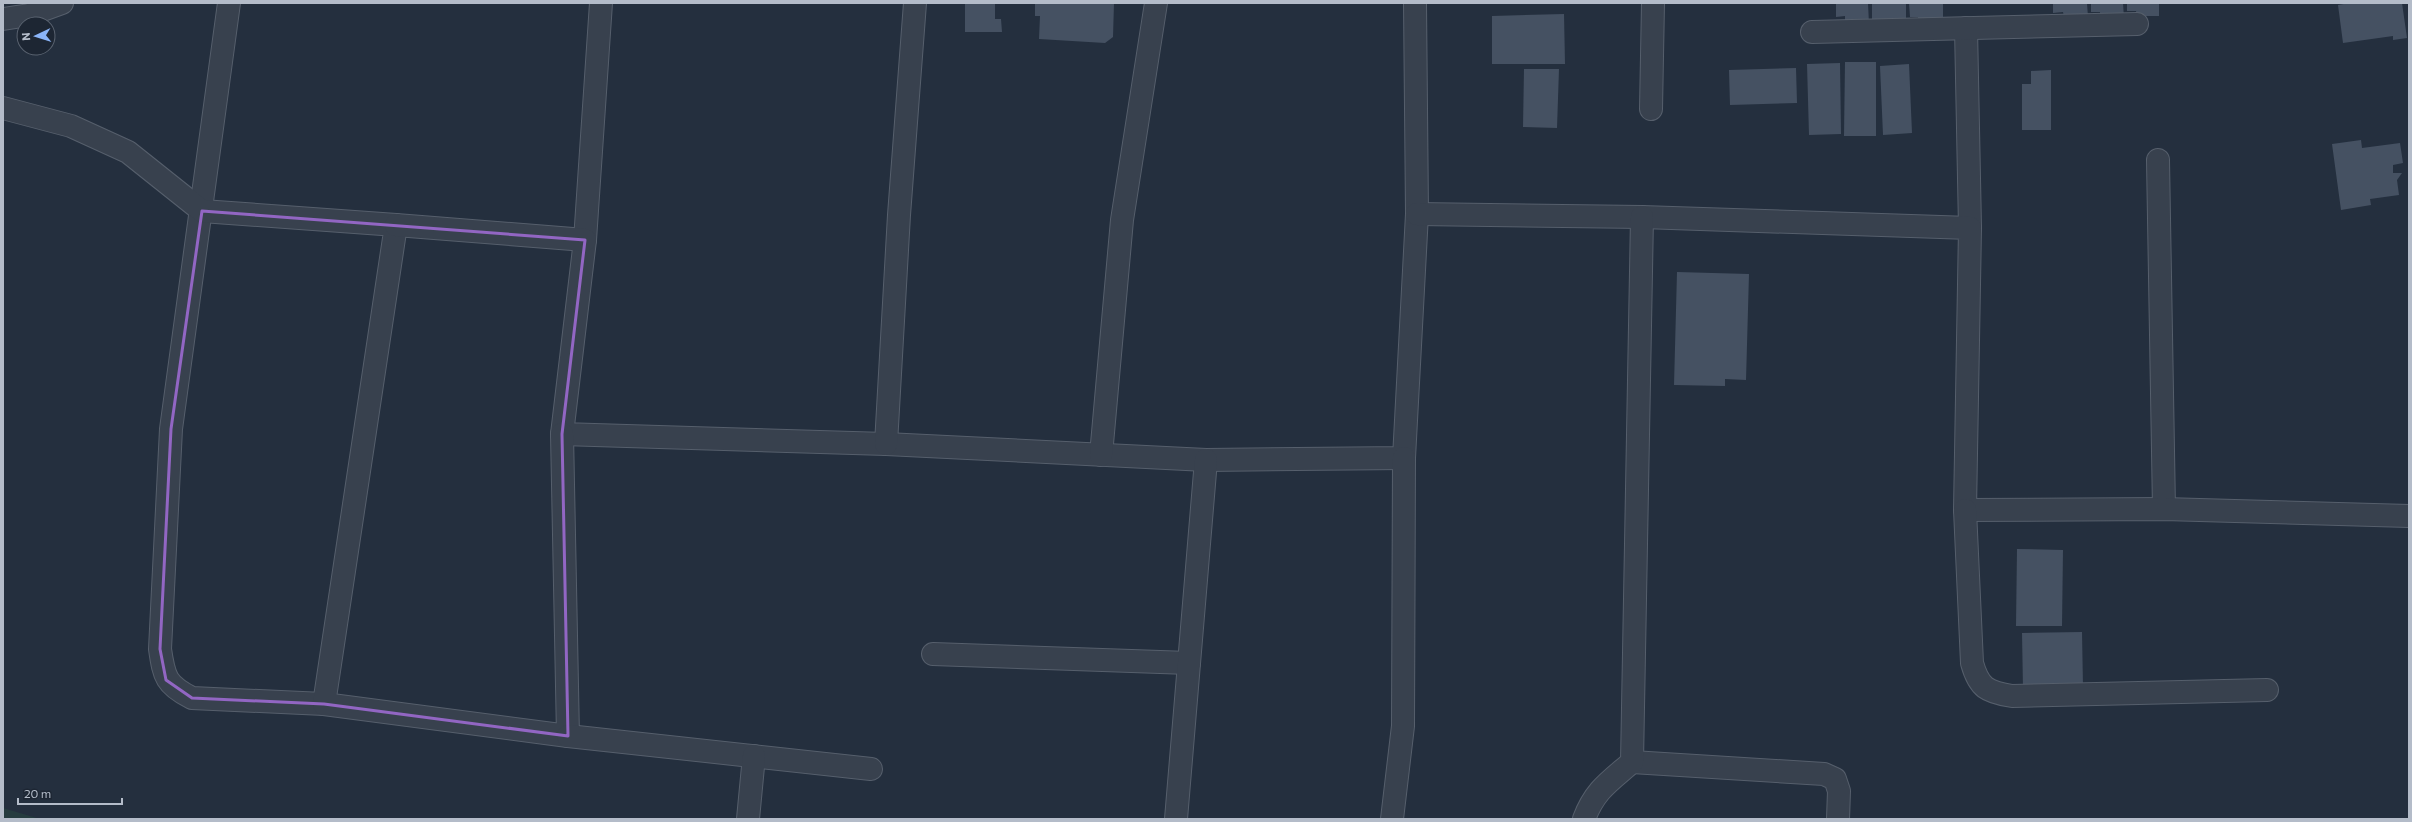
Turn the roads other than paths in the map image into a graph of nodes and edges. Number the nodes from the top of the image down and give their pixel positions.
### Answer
1 (62, 3) edge
2 (229, 3) edge
3 (601, 3) edge
4 (915, 3) edge
5 (1156, 3) edge
6 (1415, 3) edge
7 (1653, 3) edge
8 (3, 19) edge
9 (2137, 24) dead end
10 (1966, 28) junction
11 (1812, 32) dead end
12 (3, 108) edge
13 (1651, 108) dead end
14 (2158, 160) dead end
15 (202, 211) junction
16 (1417, 214) junction
17 (1642, 217) junction
18 (396, 225) junction
19 (1970, 228) junction
20 (585, 240) junction
21 (562, 434) junction
22 (886, 444) junction
23 (1100, 455) junction
24 (1404, 458) junction
25 (1206, 460) junction
26 (2164, 509) junction
27 (1965, 510) junction
28 (2409, 516) edge
29 (933, 654) dead end
30 (1189, 663) junction
31 (2267, 690) dead end
32 (324, 704) junction
33 (568, 736) junction
34 (754, 756) junction
35 (1632, 762) junction
36 (871, 768) dead end
37 (748, 819) edge
38 (1176, 819) edge
39 (1392, 819) edge
40 (1584, 819) edge
41 (1838, 819) edge

1 - 8 street
2 - 15 street
3 - 20 street
4 - 22 street
5 - 23 street
6 - 16 street
7 - 13 street
9 - 10 street
10 - 11 street
10 - 19 street
12 - 15 street
14 - 26 street
15 - 18 street
15 - 32 street
16 - 17 street
16 - 24 street
17 - 19 street
17 - 35 street
18 - 20 street
18 - 32 street
19 - 27 street
20 - 21 street
21 - 22 street
21 - 33 street
22 - 23 street
23 - 25 street
24 - 25 street
24 - 39 street
25 - 30 street
26 - 27 street
26 - 28 street
27 - 31 street
29 - 30 street
30 - 38 street
32 - 33 street
33 - 34 street
34 - 36 street
34 - 37 street
35 - 40 street
35 - 41 street

